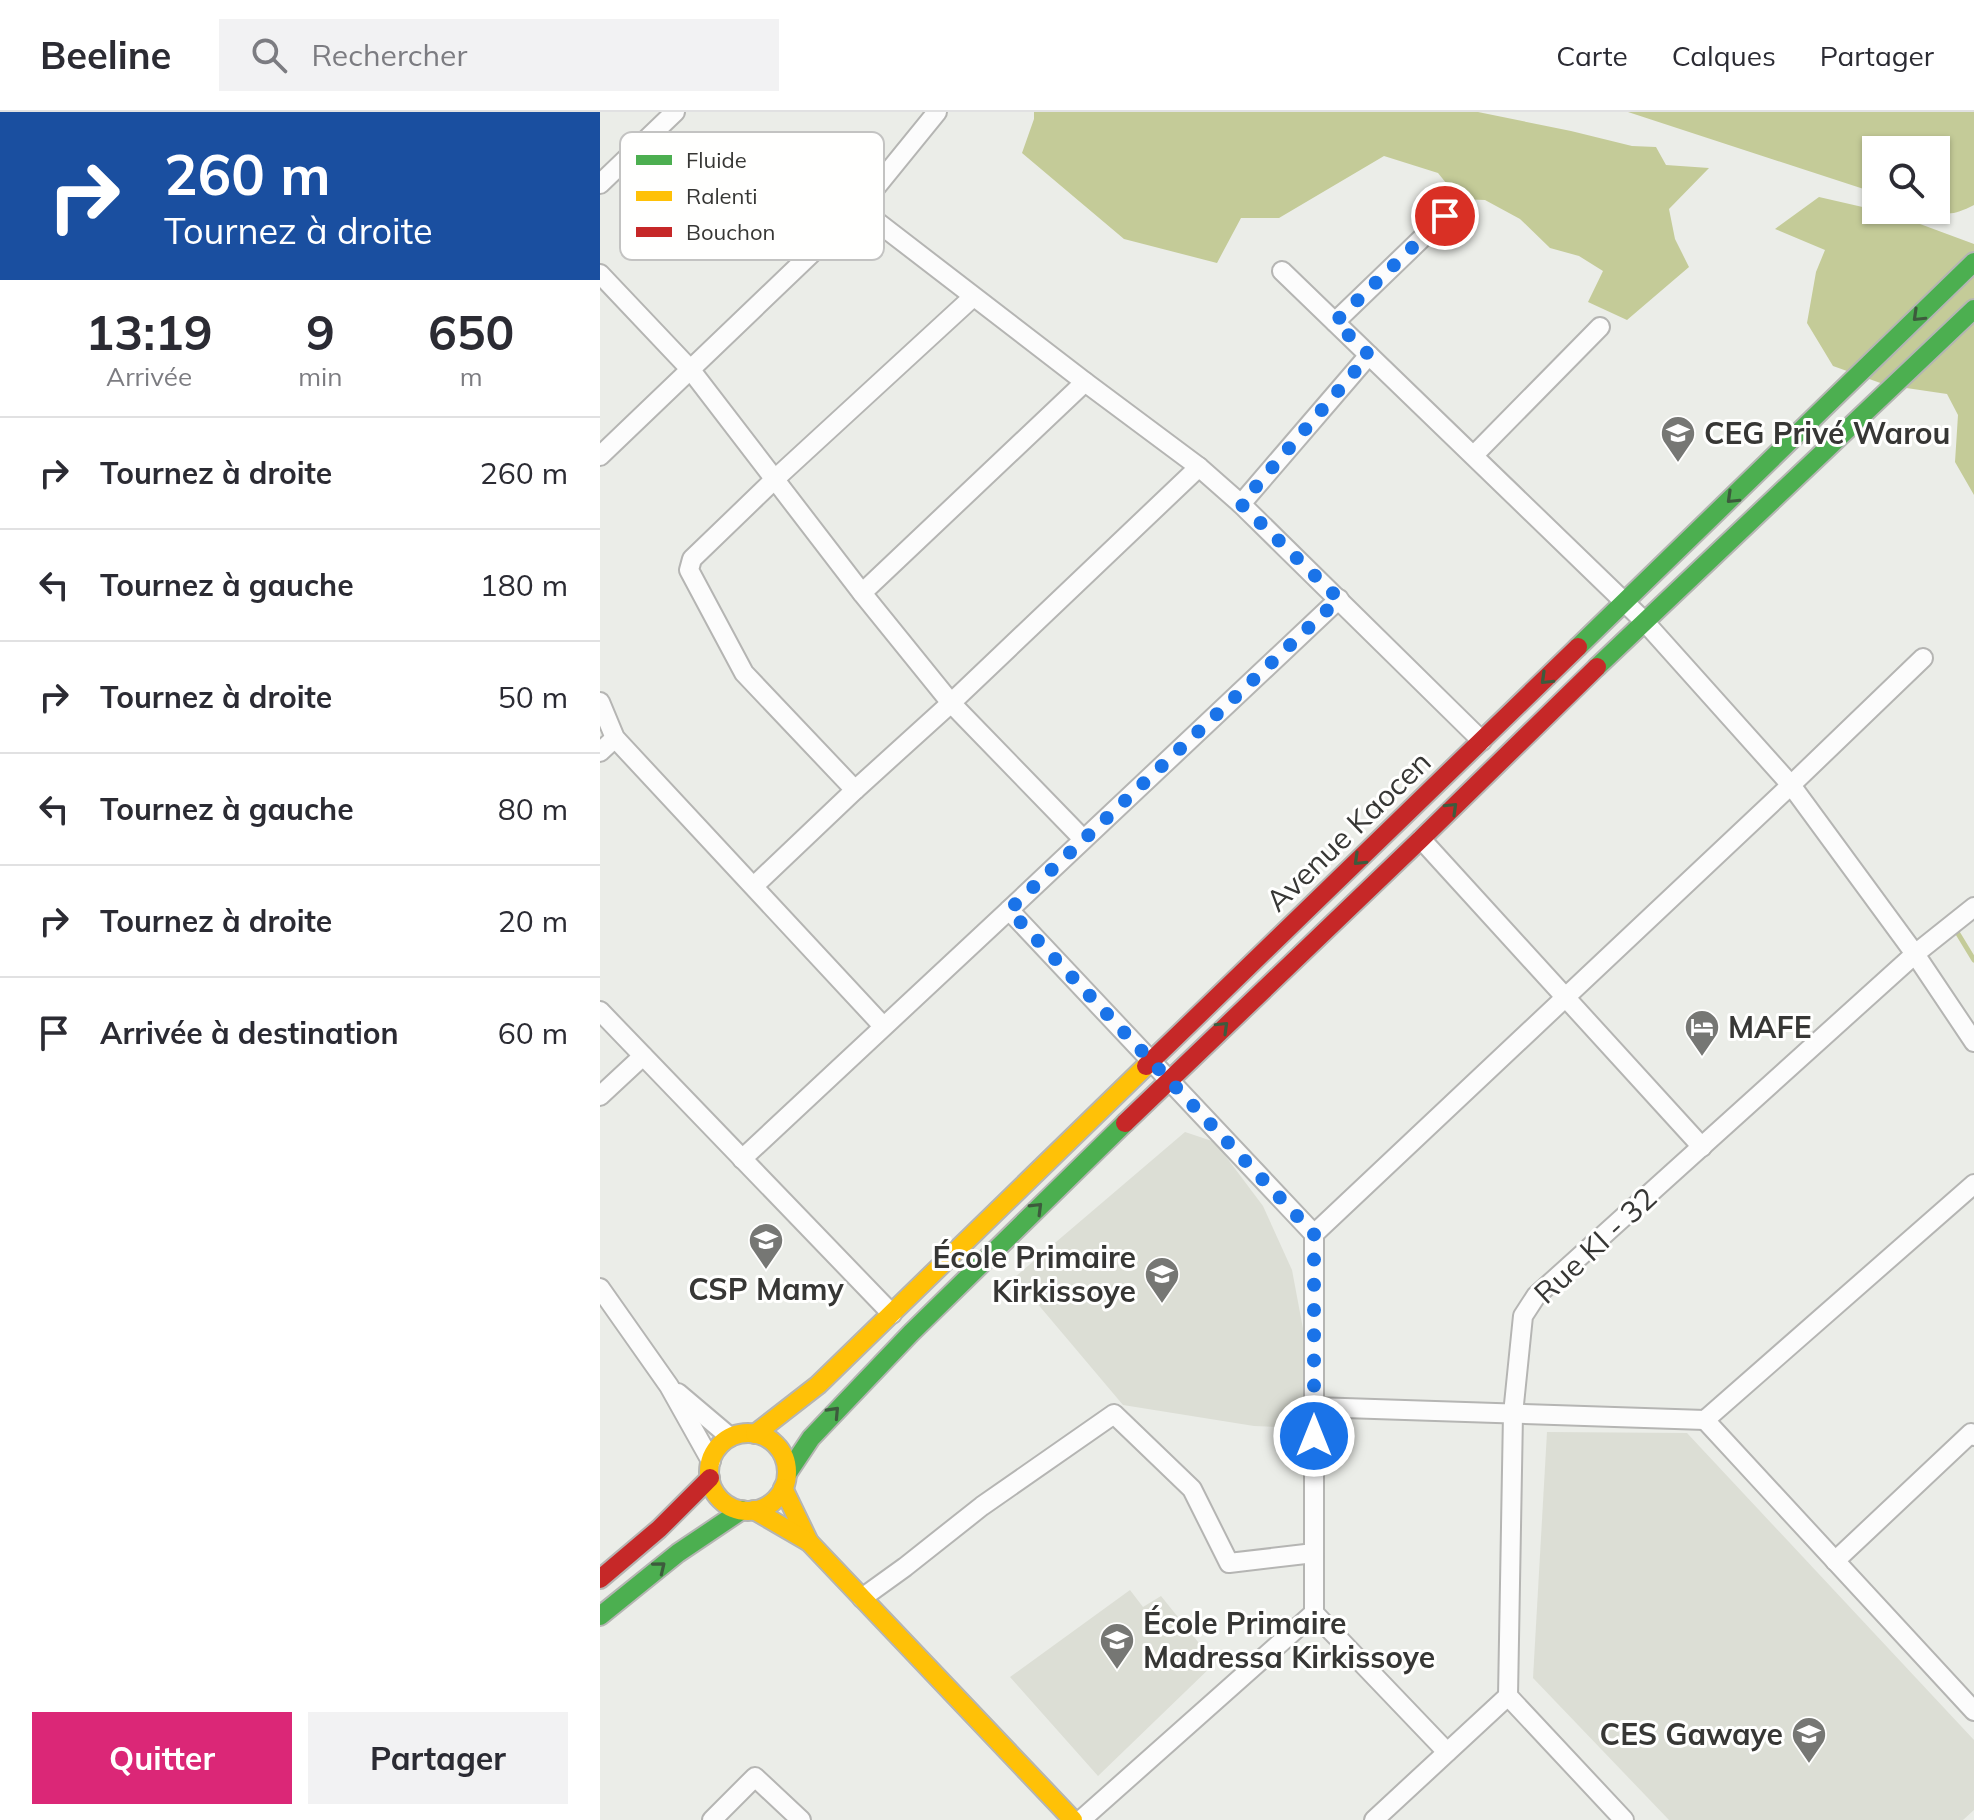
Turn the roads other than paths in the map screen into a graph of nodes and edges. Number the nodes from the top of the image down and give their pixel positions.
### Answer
1 (675, 112) edge
2 (937, 112) edge
3 (654, 132) edge
4 (620, 165) edge
5 (884, 177) edge
6 (600, 184) edge
7 (1445, 216) dead end
8 (884, 228) edge
9 (804, 260) edge
10 (1974, 262) edge
11 (1282, 271) dead end
12 (600, 274) edge
13 (973, 297) junction
14 (1974, 309) edge
15 (1335, 322) junction
16 (1600, 327) dead end
17 (1369, 355) junction
18 (690, 369) junction
19 (1085, 382) junction
20 (1474, 455) junction
21 (600, 456) edge
22 (1199, 467) junction
23 (775, 479) junction
24 (1241, 504) junction
25 (862, 593) junction
26 (1339, 599) junction
27 (1626, 602) junction
28 (1644, 621) junction
29 (1923, 658) dead end
30 (600, 702) edge
31 (951, 703) junction
32 (615, 738) junction
33 (1482, 741) junction
34 (600, 752) edge
35 (1791, 785) junction
36 (855, 790) junction
37 (1083, 839) junction
38 (1421, 839) junction
39 (754, 886) junction
40 (1974, 907) edge
41 (1009, 910) junction
42 (1915, 954) junction
43 (1565, 996) junction
44 (600, 1011) edge
45 (883, 1026) junction
46 (1974, 1042) edge
47 (643, 1056) junction
48 (1151, 1060) junction
49 (1169, 1079) junction
50 (600, 1096) edge
51 (1702, 1147) junction
52 (742, 1159) junction
53 (1974, 1184) edge
54 (1314, 1234) junction
55 (600, 1288) edge
56 (892, 1314) junction
57 (669, 1386) junction
58 (1314, 1407) junction
59 (1513, 1414) junction
60 (1705, 1420) junction
61 (755, 1434) junction
62 (1973, 1434) edge
63 (730, 1437) junction
64 (710, 1470) junction
65 (785, 1481) junction
66 (748, 1510) junction
67 (809, 1542) junction
68 (1314, 1553) junction
69 (1835, 1561) junction
70 (600, 1579) edge
71 (862, 1598) junction
72 (1314, 1613) junction
73 (600, 1616) edge
74 (1508, 1696) junction
75 (1974, 1711) edge
76 (1447, 1752) junction
77 (712, 1820) edge
78 (801, 1820) edge
79 (1073, 1820) edge
80 (1081, 1820) edge
81 (1374, 1820) edge
82 (1624, 1820) edge

1 - 3 street
2 - 5 street
4 - 6 street
7 - 15 street
8 - 13 street
9 - 18 street
10 -> 27 main road, Avenue Kaocen
11 - 15 street
12 - 18 street
13 - 19 street
13 - 23 street
14 - 28 main road, Avenue Kaocen
15 - 17 street
16 - 20 street
17 - 20 street
17 - 24 street
18 - 21 street
18 - 23 street
19 - 22 street
19 - 25 street
20 - 27 street
22 - 24 street
22 - 31 street
23 - 25 street
23 - 36 street
24 - 26 street
25 - 31 street
26 - 33 street
26 - 37 street
27 - 28 street
27 -> 33 main road, Avenue Kaocen
28 - 35 street
38 -> 28 main road, Avenue Kaocen
29 - 35 street
30 - 32 street
31 - 36 street
31 - 37 street
32 - 34 street
32 - 39 street
33 -> 48 main road, Avenue Kaocen
35 - 42 street
35 - 43 street
36 - 39 street
37 - 41 street
38 - 43 street
49 -> 38 main road, Avenue Kaocen
39 - 45 street
40 - 42 street, Rue KI - 32
41 - 45 street
41 - 48 street
42 - 46 street
42 - 51 street, Rue KI - 32
43 - 51 street
43 - 54 street
44 - 47 street
45 - 52 street
47 - 50 street
47 - 52 street
48 - 49 street
48 - 56 main road, Avenue Kaocen
49 - 54 street
65 -> 49 main road, Avenue Kaocen
51 - 59 street, Rue KI - 32
52 - 56 street
53 - 60 street
54 - 58 street
55 - 57 street
56 - 61 main road, Avenue Kaocen
57 - 63 street
57 - 64 street
58 - 59 street
58 - 68 street
59 - 60 street
59 - 74 street, Rue KI - 32
60 - 69 street
61 - 63 main road
61 - 65 main road
62 - 69 street
63 - 64 main road
64 - 66 main road
64 - 70 main road
65 - 66 main road
65 - 67 main road
66 - 67 main road
73 -> 66 main road
67 - 71 main road
68 - 71 street
68 - 72 street
69 - 75 street
71 - 79 main road
72 - 76 street
72 - 80 street
74 - 76 street
74 - 82 street
76 - 81 street
77 - 78 street

